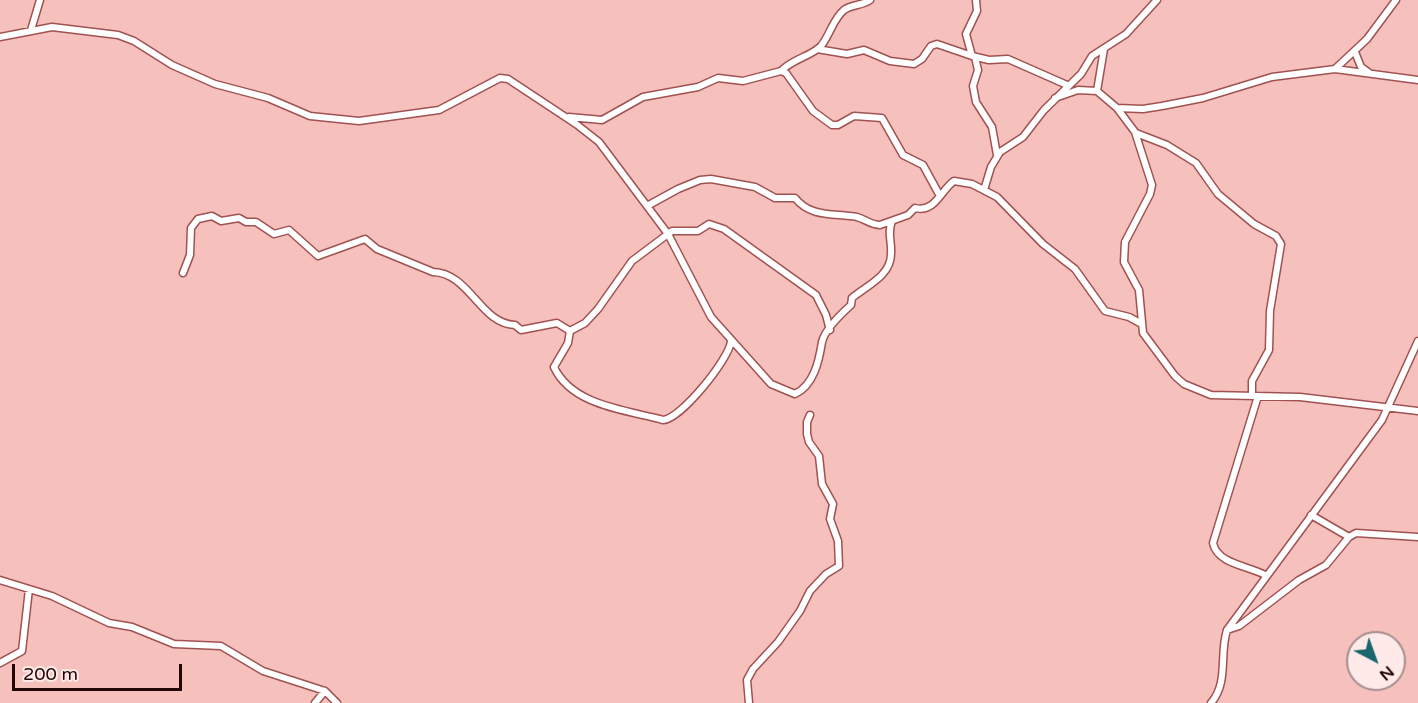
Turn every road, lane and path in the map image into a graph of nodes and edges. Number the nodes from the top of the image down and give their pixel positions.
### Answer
1 (40, 0) edge
2 (870, 0) edge
3 (976, 0) edge
4 (1157, 0) edge
5 (1396, 0) edge
6 (31, 30) junction
7 (0, 37) edge
8 (817, 49) junction
9 (1104, 49) junction
10 (1354, 52) junction
11 (973, 57) junction
12 (1335, 69) junction
13 (781, 71) junction
14 (1368, 72) junction
15 (1418, 80) edge
16 (1067, 85) junction
17 (1096, 91) junction
18 (1055, 98) junction
19 (1117, 108) junction
20 (565, 117) junction
21 (1136, 132) junction
22 (997, 155) junction
23 (984, 190) junction
24 (940, 196) junction
25 (647, 206) junction
26 (892, 221) junction
27 (668, 234) junction
28 (183, 273) dead end
29 (1140, 323) junction
30 (830, 330) junction
31 (570, 331) junction
32 (731, 340) junction
33 (1418, 341) edge
34 (1255, 396) junction
35 (1389, 409) junction
36 (1418, 411) edge
37 (810, 415) dead end
38 (1311, 515) junction
39 (1348, 537) junction
40 (1418, 537) edge
41 (1265, 575) junction
42 (0, 580) edge
43 (29, 589) junction
44 (1227, 630) junction
45 (0, 663) edge
46 (325, 691) junction
47 (315, 703) edge
48 (337, 703) edge
49 (749, 703) edge
50 (1211, 703) edge

1 - 6 street
2 - 8 street
3 - 11 street
4 - 9 street
5 - 10 street
6 - 7 street
6 - 20 street
8 - 11 street
8 - 13 street
9 - 16 street
9 - 17 street
10 - 12 street
10 - 14 street
11 - 16 street
11 - 22 street
12 - 14 street
12 - 19 street
13 - 20 street
13 - 24 street
14 - 15 street
16 - 18 street
17 - 18 street
17 - 19 street
18 - 22 street
19 - 21 street
20 - 25 street
21 - 29 street
21 - 34 street
22 - 23 street
23 - 24 street
23 - 29 street
24 - 26 street
25 - 26 street
25 - 27 street
26 - 30 street
27 - 30 street
27 - 31 street
27 - 32 street
28 - 31 street
29 - 34 street
30 - 32 street
31 - 32 street
33 - 35 street
34 - 35 street
34 - 41 street
35 - 36 street
35 - 38 street
37 - 49 street
38 - 39 street
38 - 41 street
39 - 40 street
39 - 44 street
41 - 44 street
42 - 43 street
43 - 45 street
43 - 46 street
44 - 50 street
46 - 47 street
46 - 48 street

